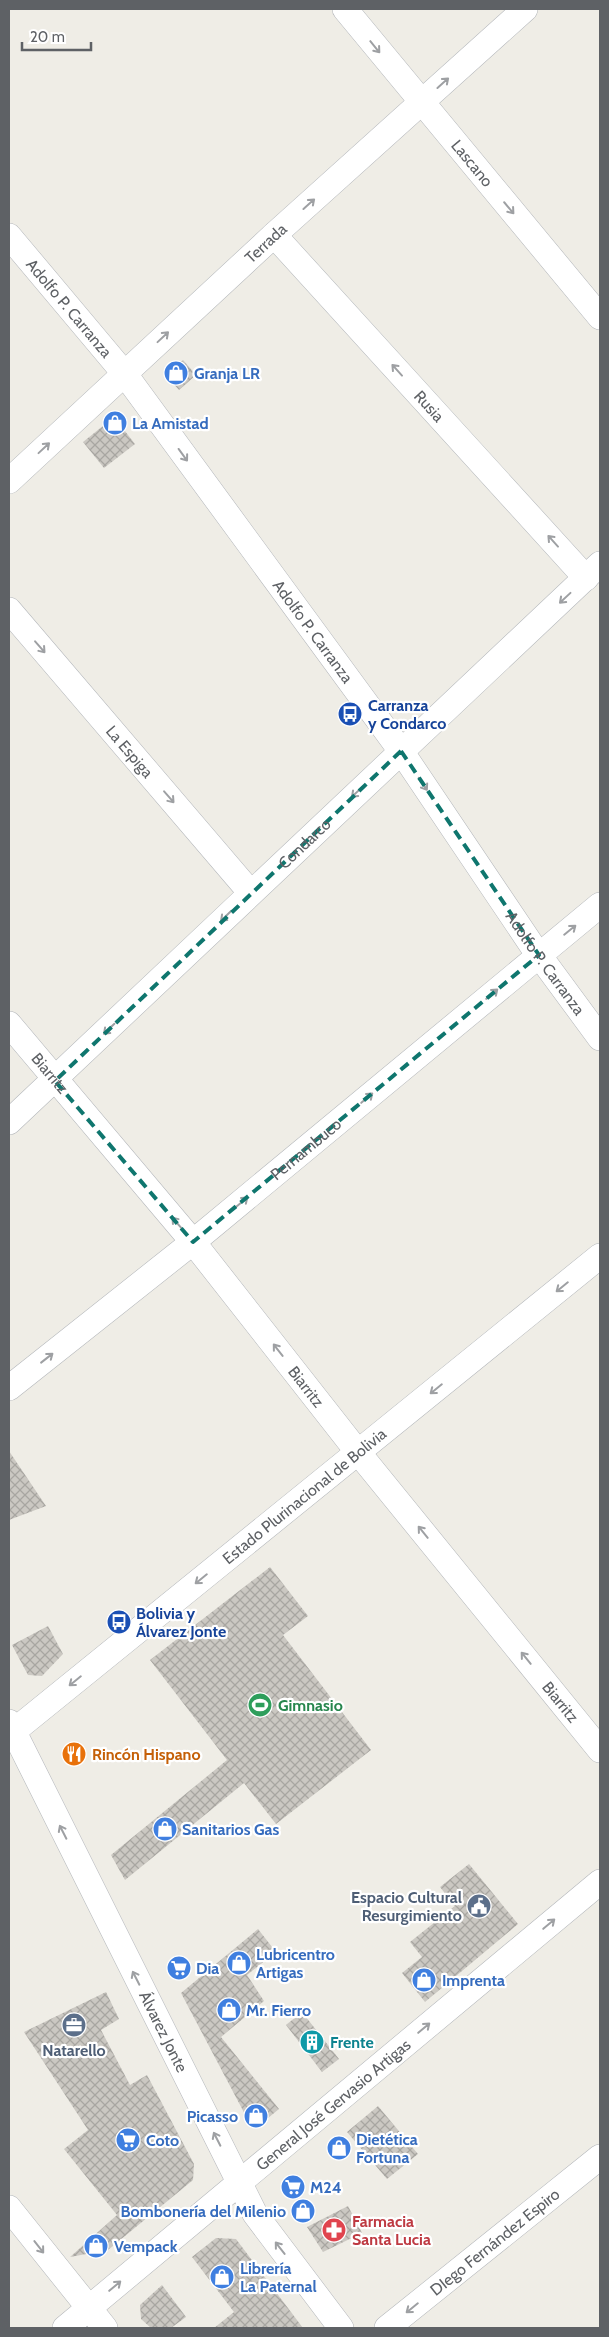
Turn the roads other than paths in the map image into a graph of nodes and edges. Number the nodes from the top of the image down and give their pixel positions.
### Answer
1 (344, 9) edge
2 (525, 9) edge
3 (421, 103) junction
4 (274, 235) junction
5 (9, 236) edge
6 (600, 317) edge
7 (124, 373) junction
8 (9, 481) edge
9 (593, 571) edge
10 (9, 610) edge
11 (400, 751) junction
12 (250, 892) junction
13 (600, 905) edge
14 (539, 955) junction
15 (9, 1024) edge
16 (600, 1038) edge
17 (55, 1081) junction
18 (9, 1122) edge
19 (193, 1242) junction
20 (600, 1256) edge
21 (9, 1388) edge
22 (358, 1451) junction
23 (10, 1729) edge
24 (600, 1750) edge
25 (600, 1882) edge
26 (600, 2157) edge
27 (238, 2182) junction
28 (10, 2213) edge
29 (88, 2308) junction
30 (65, 2328) edge
31 (105, 2328) edge
32 (341, 2328) edge
33 (388, 2328) edge

1 -> 3 street, Lascano
3 -> 2 street, Terrada
4 -> 3 street, Terrada
3 -> 6 street, Lascano
7 -> 4 street, Terrada
9 -> 4 street, Rusia
5 - 7 street, Adolfo P. Carranza
8 -> 7 street, Terrada
7 -> 11 street, Adolfo P. Carranza
9 -> 11 street, Condarco
10 -> 12 street, La Espiga
11 -> 12 street, Condarco
11 -> 14 street, Adolfo P. Carranza
12 -> 17 street, Condarco
14 -> 13 street, Pernambuco
14 - 16 street, Adolfo P. Carranza
19 -> 14 street, Pernambuco
15 - 17 street, Biarritz
17 - 18 street, Condarco
19 -> 17 street, Biarritz
21 -> 19 street, Pernambuco
22 -> 19 street, Biarritz
20 -> 22 street, Estado Plurinacional de Bolivia
22 -> 23 street, Estado Plurinacional de Bolivia
24 -> 22 street, Biarritz
27 -> 23 street, Álvarez Jonte
27 -> 25 street, General José Gervasio Artigas
26 -> 33 street, DIego Fernández Espiro
29 -> 27 street, General José Gervasio Artigas
32 -> 27 street, Álvarez Jonte
28 -> 29 street
29 - 30 street, General José Gervasio Artigas
29 - 31 street

